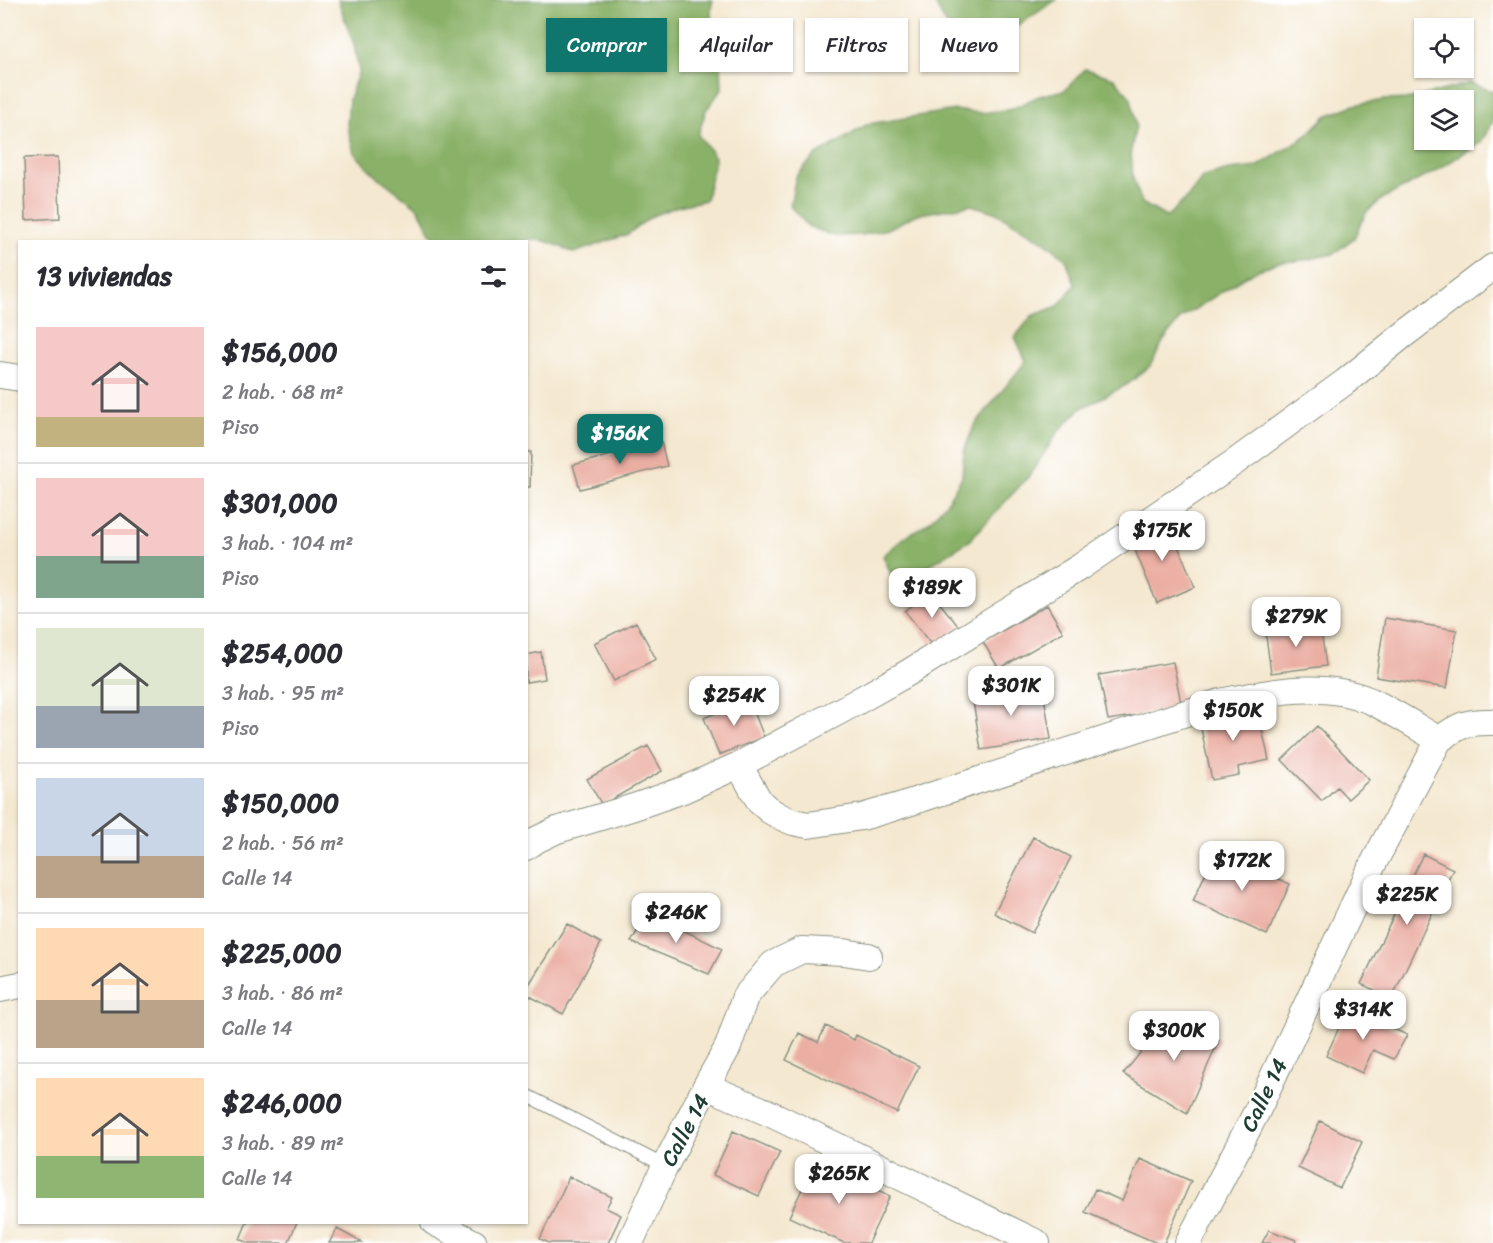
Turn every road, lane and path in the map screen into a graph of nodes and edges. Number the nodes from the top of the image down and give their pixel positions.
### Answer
1 (1493, 267) edge
2 (0, 375) edge
3 (18, 378) edge
4 (1493, 722) edge
5 (1439, 740) junction
6 (739, 765) junction
7 (530, 841) edge
8 (869, 956) dead end
9 (18, 985) edge
10 (0, 989) edge
11 (706, 1086) junction
12 (528, 1096) edge
13 (665, 1166) junction
14 (438, 1224) edge
15 (474, 1243) edge
16 (630, 1243) edge
17 (1037, 1243) edge
18 (1188, 1243) edge

1 - 6 street
2 - 3 street
4 - 5 street
5 - 6 street
5 - 18 street, Calle 14
6 - 7 street
8 - 11 street
9 - 10 street
11 - 13 street, Calle 14
11 - 17 street, Calle 14
12 - 13 lane
13 - 16 street, Calle 14
14 - 15 street

